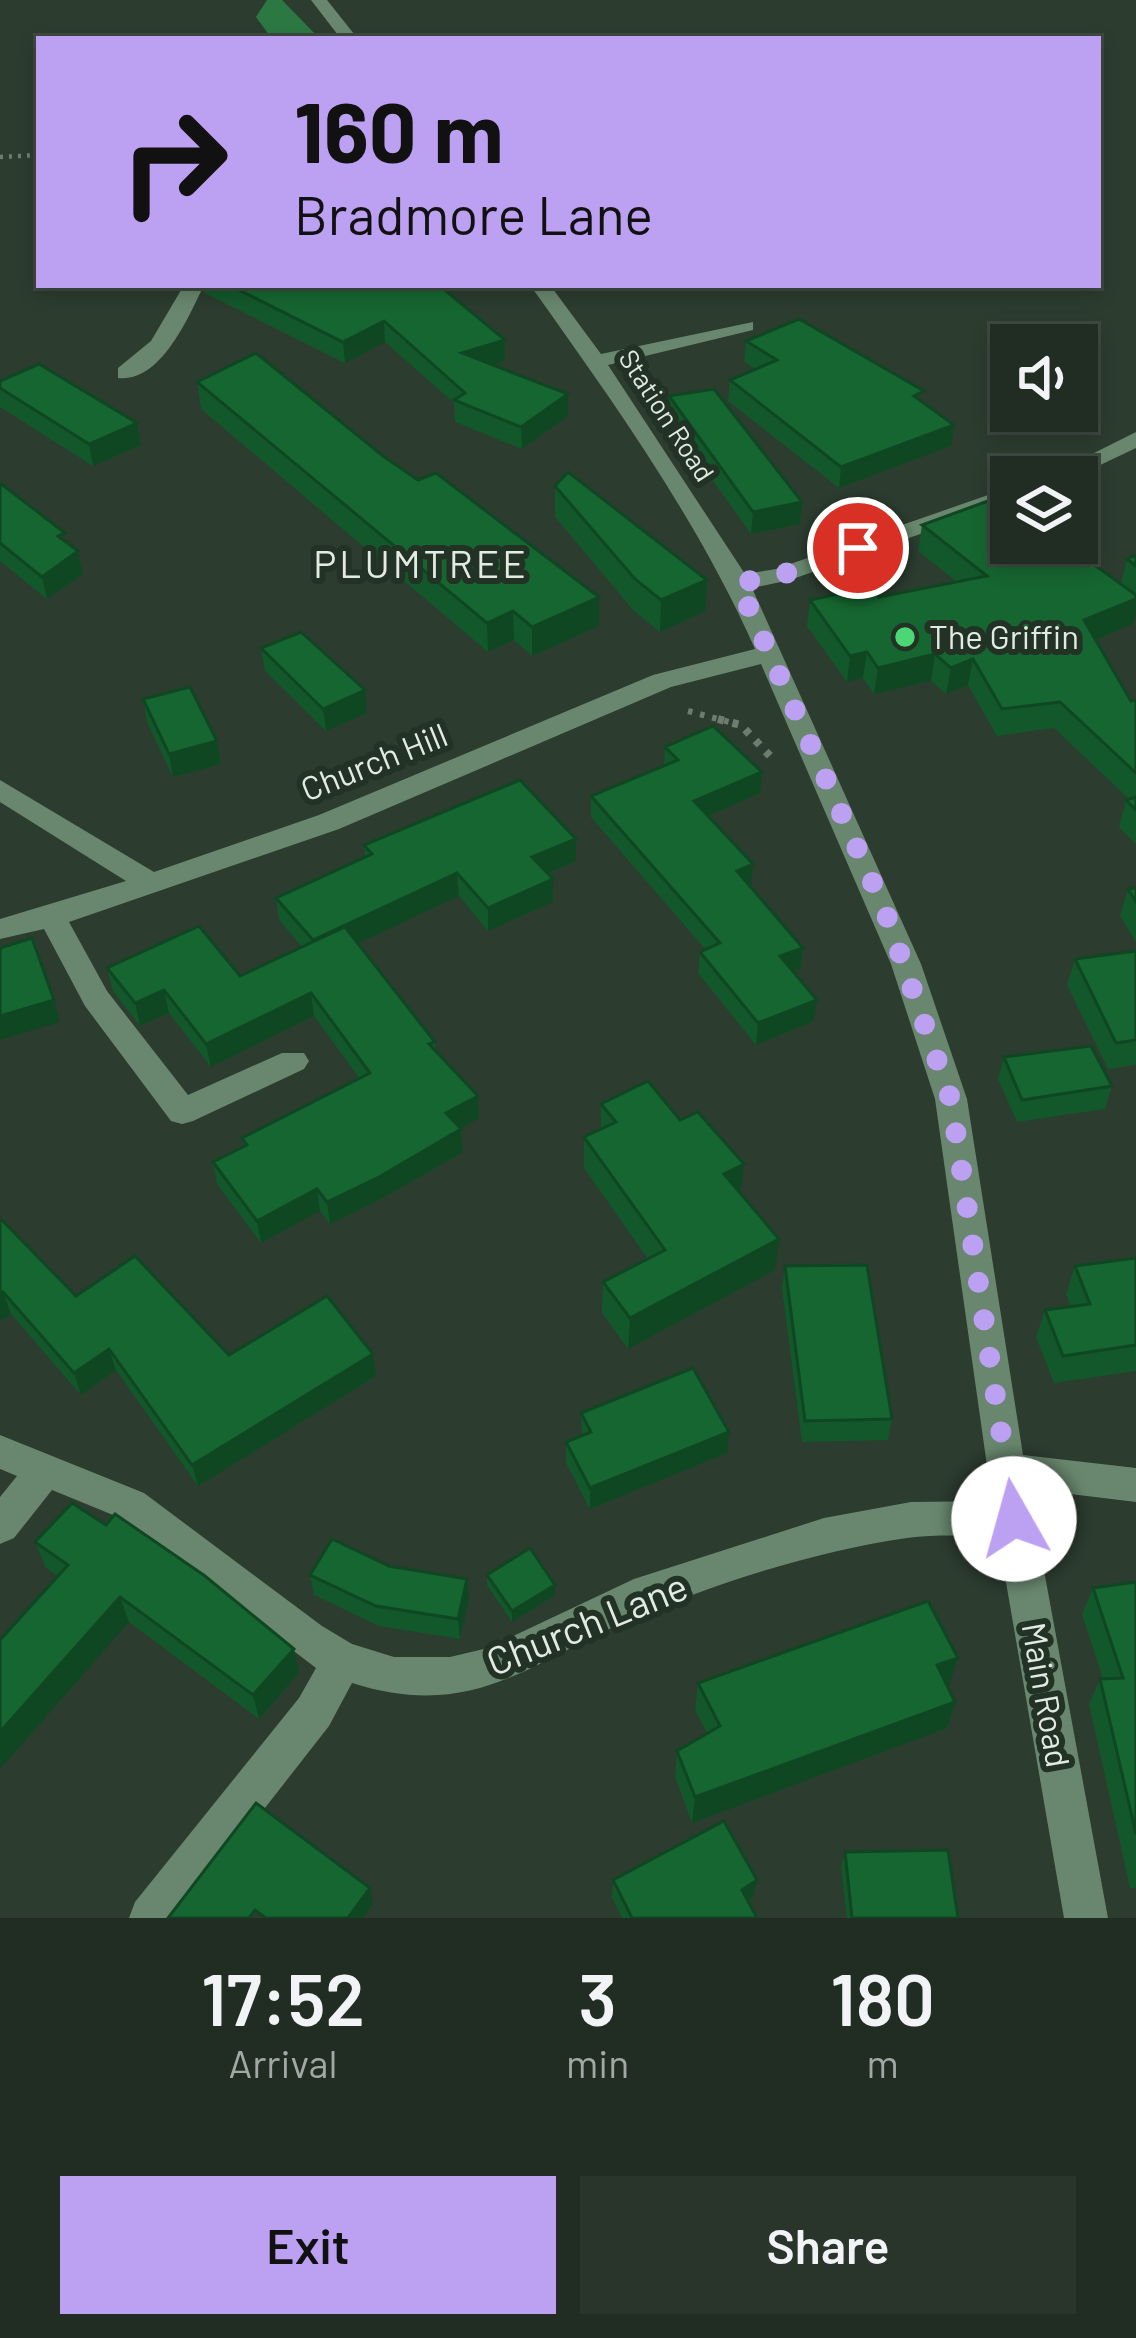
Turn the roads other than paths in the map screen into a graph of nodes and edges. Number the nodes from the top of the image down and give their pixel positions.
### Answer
1 (319, 0) edge
2 (348, 36) edge
3 (192, 288) edge
4 (543, 288) edge
5 (746, 326) dead end
6 (595, 362) junction
7 (126, 373) dead end
8 (1136, 439) edge
9 (1098, 457) edge
10 (990, 501) edge
11 (738, 583) junction
12 (772, 654) junction
13 (0, 789) edge
14 (149, 882) junction
15 (52, 917) junction
16 (0, 929) edge
17 (293, 1061) dead end
18 (0, 1452) edge
19 (45, 1470) junction
20 (1009, 1470) junction
21 (1136, 1485) edge
22 (1014, 1519) junction
23 (0, 1526) edge
24 (342, 1660) junction
25 (151, 1918) edge
26 (1086, 1918) edge

1 - 2 street
3 - 7 street
4 - 6 street, Station Road
5 - 6 street
6 - 11 street, Station Road
8 - 9 street
10 - 11 street
11 - 12 street, Main Road
12 - 14 street, Church Hill
12 - 20 street, Main Road
13 - 14 street
14 - 15 street, Church Hill
15 - 16 street, Church Hill
15 - 17 street
18 - 19 street, Church Lane
19 - 23 street
19 - 24 street, Church Lane
20 - 21 street
20 - 22 street, Main Road
22 - 24 street, Church Lane
22 - 26 street, Main Road
24 - 25 street

